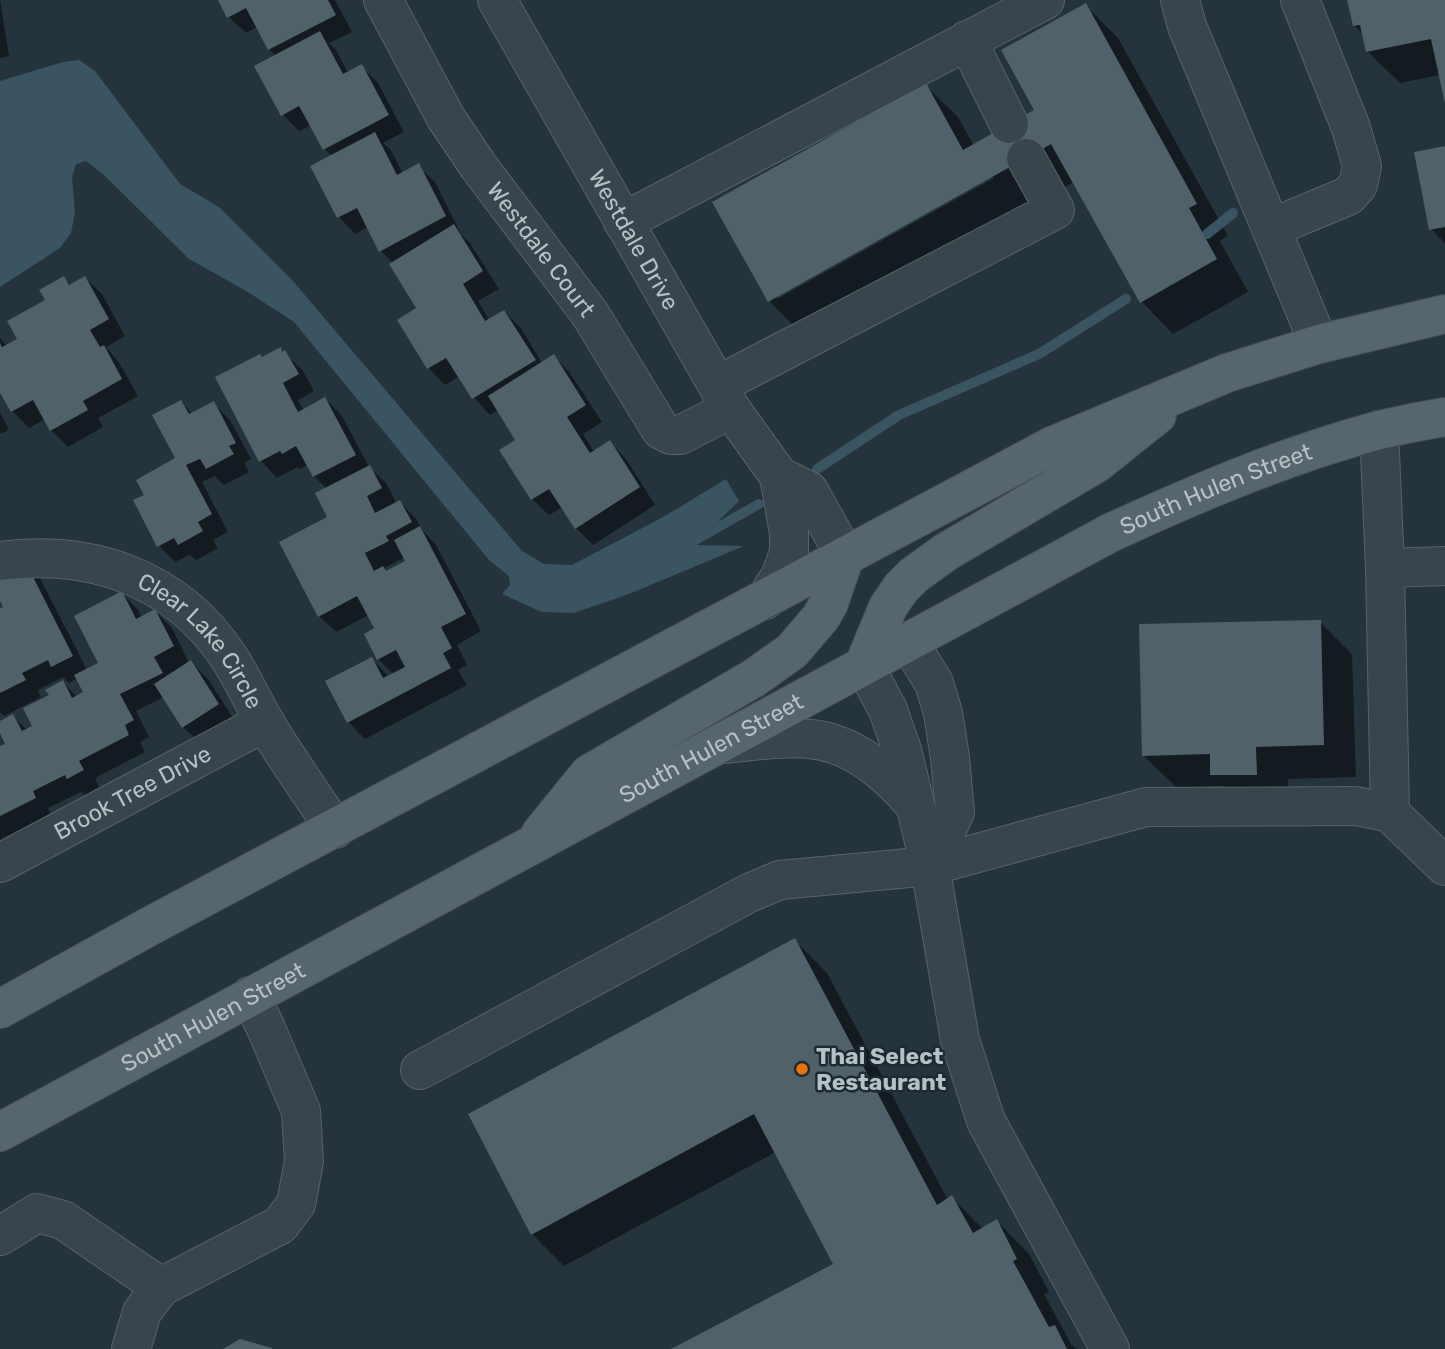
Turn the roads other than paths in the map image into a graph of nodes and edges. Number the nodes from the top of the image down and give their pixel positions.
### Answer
1 (383, 0) edge
2 (497, 0) edge
3 (1045, 0) edge
4 (1180, 0) edge
5 (1300, 0) edge
6 (967, 40) junction
7 (1009, 124) dead end
8 (1026, 158) dead end
9 (623, 222) junction
10 (1271, 228) junction
11 (1445, 314) edge
12 (1319, 344) junction
13 (1191, 387) junction
14 (725, 397) junction
15 (1445, 417) edge
16 (1379, 430) junction
17 (779, 476) junction
18 (845, 556) junction
19 (0, 561) edge
20 (1445, 566) edge
21 (1385, 568) junction
22 (774, 595) junction
23 (829, 603) junction
24 (894, 632) junction
25 (864, 665) junction
26 (265, 722) junction
27 (722, 744) junction
28 (916, 806) junction
29 (1390, 813) junction
30 (335, 828) junction
31 (531, 845) junction
32 (0, 863) edge
33 (930, 866) junction
34 (1445, 866) edge
35 (250, 996) junction
36 (0, 1009) edge
37 (419, 1070) dead end
38 (0, 1132) edge
39 (0, 1236) edge
40 (161, 1287) junction
41 (131, 1349) edge
42 (1110, 1349) edge

1 - 14 street, Westdale Court
2 - 9 street, Westdale Drive
3 - 6 street
4 - 10 street
5 - 10 street
6 - 7 street
6 - 9 street
8 - 14 street, Westdale Court
9 - 14 street, Westdale Drive
10 - 12 street
11 - 12 main road
12 - 13 main road
13 - 18 main road
13 - 24 main road
14 - 17 street, Westdale Drive
15 - 16 main road, South Hulen Street
16 - 21 street
16 - 24 main road, South Hulen Street
17 - 18 street, Westdale Drive
17 - 22 street, Westdale Drive
18 - 22 main road
18 - 23 main road
19 - 26 street, Clear Lake Circle
20 - 21 street
21 - 29 street
22 - 23 main road
22 - 30 main road
23 - 24 main road
23 - 31 main road
24 - 25 main road, South Hulen Street
24 - 33 street
25 - 27 main road, South Hulen Street
25 - 28 street
26 - 30 street, Clear Lake Circle
26 - 32 street, Brook Tree Drive
27 - 28 street
27 - 31 main road, South Hulen Street
28 - 33 street
29 - 33 street
29 - 34 street
30 - 36 main road
31 - 35 main road, South Hulen Street
33 - 37 street
33 - 42 street
35 - 38 main road, South Hulen Street
35 - 40 street
39 - 40 street
40 - 41 street

